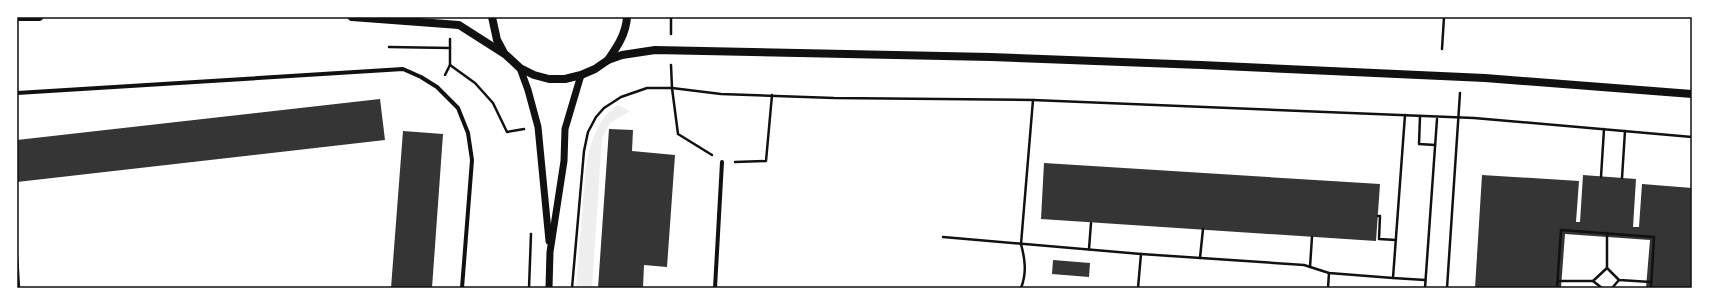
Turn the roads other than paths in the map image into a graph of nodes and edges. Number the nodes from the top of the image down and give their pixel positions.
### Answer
1 (40, 17) edge
2 (352, 17) edge
3 (492, 17) edge
4 (627, 17) edge
5 (17, 18) edge
6 (506, 55) junction
7 (608, 60) junction
8 (520, 68) junction
9 (581, 75) junction
10 (17, 93) edge
11 (1692, 94) edge
12 (722, 162) road end
13 (550, 252) junction
14 (462, 288) edge
15 (549, 288) edge
16 (715, 288) edge

1 - 5 main road
2 - 6 main road
3 - 6 main road
4 - 7 main road
6 - 8 main road
7 - 9 main road
7 - 11 main road
8 - 9 main road
8 - 13 street
9 - 13 street
10 - 14 street
12 - 16 street
13 - 15 street

